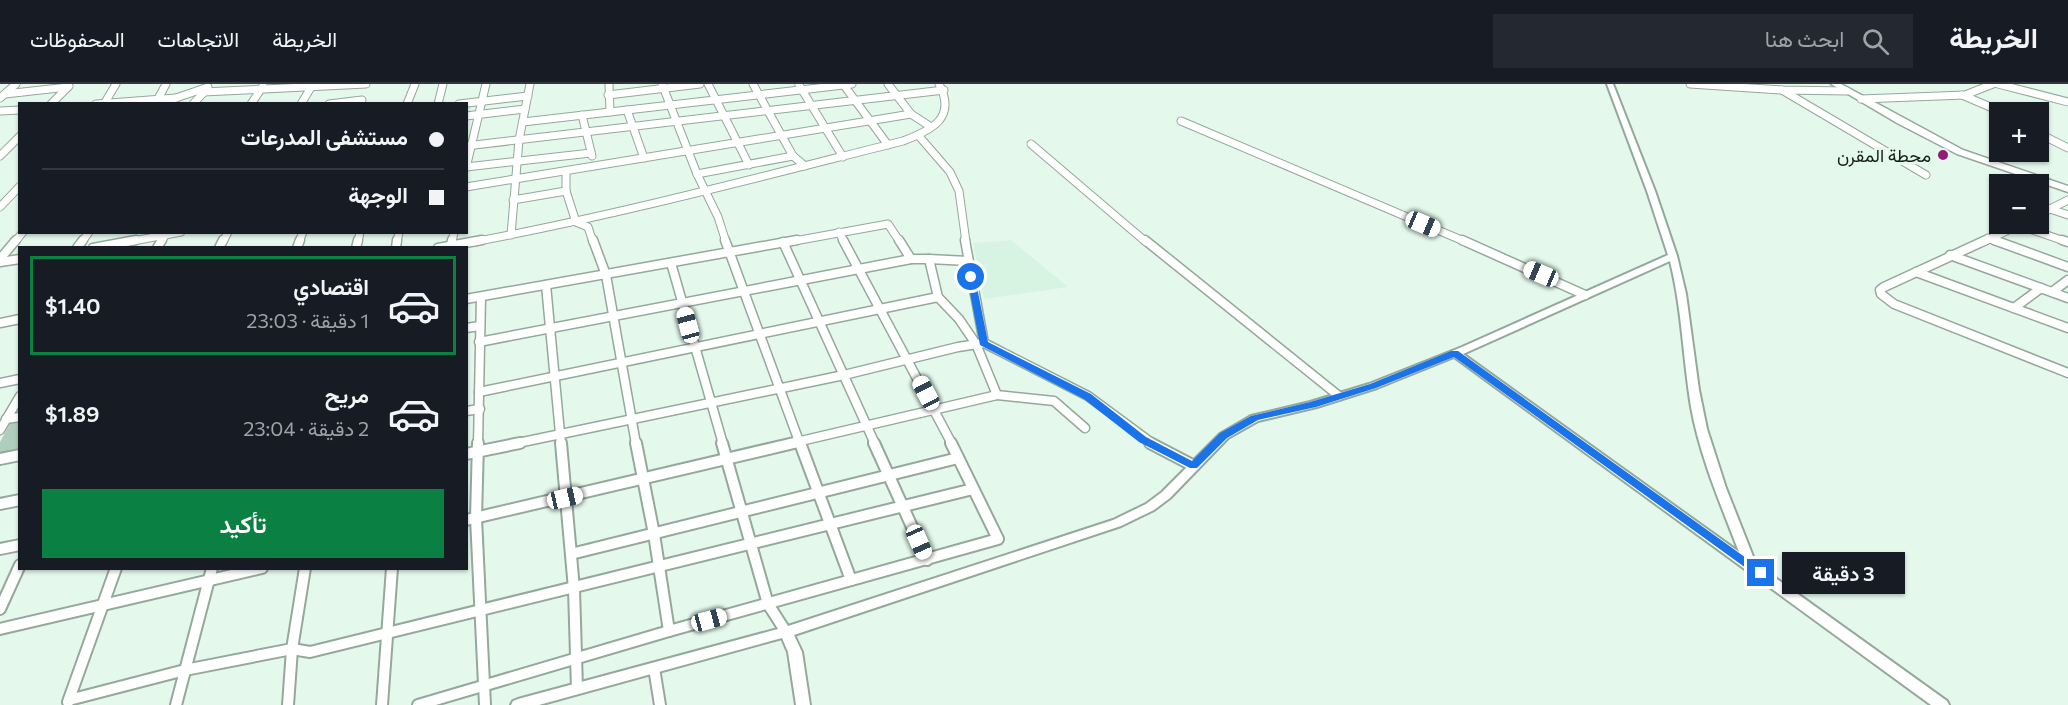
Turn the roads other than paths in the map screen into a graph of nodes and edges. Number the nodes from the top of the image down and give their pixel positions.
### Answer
1 (16, 84) edge
2 (127, 84) edge
3 (166, 84) edge
4 (368, 84) edge
5 (415, 84) edge
6 (443, 84) edge
7 (486, 84) edge
8 (530, 84) edge
9 (609, 84) edge
10 (700, 84) edge
11 (708, 84) edge
12 (753, 84) edge
13 (852, 84) edge
14 (888, 84) edge
15 (1610, 84) edge
16 (1690, 84) edge
17 (1835, 84) edge
18 (1993, 84) edge
19 (1998, 84) edge
20 (116, 85) edge
21 (211, 85) edge
22 (843, 85) edge
23 (69, 86) edge
24 (312, 86) edge
25 (663, 86) edge
26 (263, 87) edge
27 (800, 87) edge
28 (941, 87) edge
29 (1782, 90) junction
30 (1847, 91) junction
31 (203, 92) junction
32 (758, 94) junction
33 (608, 95) junction
34 (1962, 95) junction
35 (3, 96) edge
36 (528, 96) junction
37 (896, 96) junction
38 (715, 99) junction
39 (1861, 99) junction
40 (158, 100) edge
41 (482, 101) junction
42 (855, 101) junction
43 (53, 102) edge
44 (106, 102) edge
45 (123, 102) edge
46 (195, 102) edge
47 (252, 102) edge
48 (302, 102) edge
49 (362, 102) edge
50 (408, 102) edge
51 (438, 102) edge
52 (2068, 102) edge
53 (468, 103) edge
54 (672, 104) junction
55 (811, 106) junction
56 (1989, 106) edge
57 (18, 110) edge
58 (525, 110) junction
59 (627, 110) junction
60 (0, 111) edge
61 (768, 111) junction
62 (610, 112) junction
63 (910, 114) junction
64 (478, 115) junction
65 (582, 115) junction
66 (468, 116) edge
67 (723, 116) junction
68 (869, 120) junction
69 (1181, 121) dead end
70 (523, 122) junction
71 (678, 122) junction
72 (631, 127) junction
73 (931, 127) junction
74 (825, 128) junction
75 (585, 132) junction
76 (780, 135) junction
77 (918, 135) junction
78 (18, 138) edge
79 (2049, 138) edge
80 (519, 140) junction
81 (736, 143) junction
82 (1031, 144) dead end
83 (469, 145) edge
84 (888, 145) junction
85 (2068, 148) edge
86 (18, 149) edge
87 (688, 151) junction
88 (2, 152) edge
89 (591, 153) junction
90 (793, 156) junction
91 (843, 157) junction
92 (644, 158) junction
93 (517, 161) junction
94 (749, 165) junction
95 (806, 166) junction
96 (594, 167) junction
97 (468, 168) edge
98 (566, 171) junction
99 (698, 174) junction
100 (1926, 175) dead end
101 (514, 180) junction
102 (468, 187) edge
103 (18, 188) edge
104 (2068, 189) edge
105 (566, 191) junction
106 (706, 192) junction
107 (4, 199) edge
108 (513, 200) junction
109 (2068, 200) edge
110 (0, 207) edge
111 (2050, 209) joint
112 (2068, 215) edge
113 (576, 222) junction
114 (839, 232) junction
115 (21, 234) edge
116 (166, 234) edge
117 (454, 234) edge
118 (1997, 234) edge
119 (2046, 234) edge
120 (511, 235) junction
121 (1988, 238) junction
122 (783, 242) junction
123 (2068, 242) edge
124 (451, 245) junction
125 (103, 246) edge
126 (447, 246) edge
127 (729, 252) junction
128 (1950, 255) junction
129 (1673, 256) junction
130 (18, 259) edge
131 (911, 259) junction
132 (929, 259) junction
133 (0, 261) edge
134 (968, 261) junction
135 (671, 263) junction
136 (2068, 267) edge
137 (859, 268) junction
138 (1916, 272) junction
139 (606, 275) junction
140 (801, 279) junction
141 (2068, 280) edge
142 (546, 285) junction
143 (2041, 288) junction
144 (744, 290) junction
145 (2052, 292) junction
146 (1585, 295) junction
147 (481, 297) junction
148 (938, 297) junction
149 (2068, 298) edge
150 (468, 299) edge
151 (682, 302) junction
152 (2014, 308) junction
153 (880, 309) junction
154 (611, 316) junction
155 (18, 318) edge
156 (820, 322) junction
157 (0, 323) edge
158 (480, 326) junction
159 (468, 328) edge
160 (549, 328) junction
161 (2068, 328) edge
162 (760, 334) junction
163 (479, 342) junction
164 (980, 344) junction
165 (695, 348) junction
166 (1455, 353) junction
167 (908, 360) junction
168 (620, 363) junction
169 (2068, 373) edge
170 (844, 375) junction
171 (553, 377) junction
172 (18, 379) edge
173 (0, 383) edge
174 (779, 388) junction
175 (479, 392) junction
176 (997, 395) junction
177 (1339, 396) junction
178 (18, 399) edge
179 (711, 403) junction
180 (480, 409) junction
181 (935, 410) junction
182 (468, 411) edge
183 (18, 417) edge
184 (6, 419) junction
185 (632, 419) junction
186 (867, 426) junction
187 (1085, 428) dead end
188 (0, 430) edge
189 (559, 434) junction
190 (800, 442) junction
191 (478, 451) junction
192 (468, 454) edge
193 (18, 455) edge
194 (958, 458) junction
195 (0, 459) edge
196 (727, 460) junction
197 (1194, 465) junction
198 (890, 476) junction
199 (644, 479) junction
200 (974, 489) junction
201 (820, 492) junction
202 (565, 498) junction
203 (18, 500) edge
204 (0, 504) edge
205 (903, 506) junction
206 (740, 511) junction
207 (471, 519) edge
208 (830, 524) junction
209 (654, 534) junction
210 (750, 544) junction
211 (18, 545) edge
212 (0, 549) edge
213 (571, 554) junction
214 (927, 560) junction
215 (1750, 565) junction
216 (659, 567) junction
217 (18, 569) edge
218 (115, 570) edge
219 (212, 570) edge
220 (254, 570) edge
221 (305, 570) edge
222 (392, 570) edge
223 (851, 580) junction
224 (209, 582) junction
225 (574, 589) junction
226 (768, 604) junction
227 (103, 606) junction
228 (0, 609) edge
229 (480, 610) junction
230 (0, 629) edge
231 (669, 631) junction
232 (387, 632) junction
233 (786, 632) junction
234 (292, 649) junction
235 (577, 660) junction
236 (654, 668) junction
237 (185, 670) junction
238 (485, 686) junction
239 (577, 689) junction
240 (547, 701) edge
241 (68, 702) edge
242 (176, 705) edge
243 (288, 705) edge
244 (382, 705) edge
245 (418, 705) edge
246 (486, 705) edge
247 (518, 705) edge
248 (660, 705) edge
249 (804, 705) edge
250 (1942, 705) edge

1 - 35 street
2 - 20 street
3 - 40 street
4 - 24 street
4 - 49 street
5 - 50 street
6 - 51 street
7 - 41 street
8 - 36 street
9 - 33 street
10 - 25 street
11 - 38 street
12 - 32 street
13 - 22 street
14 - 37 street
15 - 129 street
16 - 29 street
17 - 30 main road
18 - 34 street
19 - 52 street
20 - 44 street
21 - 31 street
21 - 40 street
22 - 27 street
22 - 42 street
23 - 35 street
23 - 43 street
24 - 26 street
24 - 48 street
25 - 33 street
25 - 54 street
26 - 31 street
26 - 47 street
27 - 32 street
27 - 55 street
28 - 37 street
28 - 73 street
29 - 30 street
29 - 100 street
30 - 39 main road
31 - 46 street
32 - 38 street
32 - 61 street
33 - 62 street
34 - 39 street
34 - 56 street
36 - 41 street
36 - 58 street
37 - 42 street
37 - 63 street
38 - 54 street
38 - 67 street
39 - 104 main road
40 - 45 street
41 - 53 street
41 - 64 street
42 - 55 street
42 - 68 street
54 - 59 street
54 - 71 street
55 - 61 street
55 - 74 street
57 - 60 street
58 - 64 street
58 - 70 street
59 - 62 street
59 - 72 street
61 - 67 street
61 - 76 street
62 - 65 street
63 - 68 street
63 - 73 street
64 - 66 street
64 - 83 street
65 - 70 street
65 - 75 street
67 - 71 street
67 - 81 street
68 - 74 street
68 - 84 street
69 - 146 street
70 - 80 street
71 - 72 street
71 - 87 street
72 - 75 street
72 - 92 street
73 - 77 street
74 - 76 street
74 - 91 street
75 - 80 street
75 - 89 street
76 - 81 street
76 - 90 street
77 - 84 street
77 - 134 street
78 - 88 street
79 - 85 street
80 - 83 street
80 - 93 street
81 - 87 street
81 - 94 street
82 - 177 street
84 - 91 street
86 - 88 street
87 - 92 street
87 - 99 street
89 - 93 street
89 - 96 street
90 - 94 street
90 - 95 street
91 - 95 street
92 - 96 street
93 - 97 street
93 - 101 street
94 - 99 street
95 - 106 street
96 - 98 street
98 - 101 street
98 - 105 street
99 - 106 street
101 - 102 street
101 - 108 street
103 - 107 street
105 - 108 street
105 - 113 street
106 - 113 street
106 - 127 street
107 - 110 street
108 - 120 street
109 - 111 street
111 - 112 street
113 - 120 street
113 - 139 street
114 - 122 street
114 - 131 street
114 - 137 street
115 - 133 street
116 - 125 street
117 - 124 street
118 - 121 street
119 - 123 street
120 - 124 street
121 - 128 street
121 - 136 street
122 - 127 street
122 - 140 street
124 - 126 street
127 - 135 street
127 - 144 street
128 - 138 street
128 - 143 street
129 - 146 street
129 - 215 street
130 - 133 street
131 - 132 street
131 - 137 street
132 - 134 street
132 - 148 street
134 - 164 street
135 - 139 street
135 - 151 street
137 - 140 street
137 - 153 street
138 - 152 street
138 - 169 street
139 - 142 street
139 - 154 street
140 - 144 street
140 - 156 street
141 - 145 street
142 - 147 street
142 - 160 street
143 - 145 street
143 - 152 street
144 - 151 street
144 - 162 street
145 - 149 street
146 - 166 street
147 - 150 street
147 - 158 street
148 - 153 street
148 - 164 street
151 - 154 street
151 - 165 street
152 - 161 street
153 - 156 street
153 - 167 street
154 - 160 street
154 - 168 street
155 - 157 street
156 - 162 street
156 - 170 street
158 - 159 street
158 - 163 street
160 - 163 street
160 - 171 street
162 - 165 street
162 - 174 street
163 - 175 street
164 - 167 street
164 - 176 street
164 - 197 street
165 - 168 street
165 - 179 street
166 - 177 street
166 - 215 street
167 - 170 street
167 - 181 street
168 - 171 street
168 - 185 street
170 - 174 street
170 - 186 street
171 - 175 street
171 - 189 street
172 - 173 street
174 - 179 street
174 - 190 street
175 - 180 street
176 - 181 street
176 - 187 street
177 - 197 street
178 - 184 street
179 - 185 street
179 - 196 street
180 - 182 street
180 - 191 street
181 - 186 street
181 - 194 street
183 - 184 street
184 - 188 street
185 - 189 street
185 - 199 street
186 - 190 street
186 - 198 street
189 - 191 street
189 - 202 street
190 - 196 street
190 - 201 street
191 - 192 street
191 - 207 street
193 - 195 street
194 - 198 street
194 - 200 street
196 - 199 street
196 - 206 street
197 - 233 street
198 - 201 street
198 - 205 street
199 - 202 street
199 - 209 street
200 - 205 street
200 - 214 street
201 - 206 street
201 - 208 street
202 - 207 street
202 - 213 street
203 - 204 street
205 - 208 street
205 - 214 street
206 - 209 street
206 - 210 street
207 - 229 street
208 - 210 street
208 - 223 street
209 - 213 street
209 - 216 street
210 - 216 street
210 - 226 street
211 - 212 street
213 - 225 street
214 - 223 street
215 - 250 street
216 - 225 street
216 - 231 street
217 - 228 street
218 - 227 street
219 - 224 street
220 - 224 street
221 - 234 street
222 - 232 street
223 - 226 street
224 - 227 street
224 - 237 street
225 - 229 street
225 - 235 street
226 - 231 street
226 - 233 street
227 - 230 street
227 - 241 street
229 - 232 street
229 - 238 street
231 - 235 street
232 - 234 street
232 - 244 street
233 - 236 street
233 - 249 street
234 - 237 street
234 - 243 street
235 - 238 street
235 - 239 street
236 - 239 street
236 - 248 street
237 - 241 street
237 - 242 street
238 - 245 street
238 - 246 street
239 - 240 street
240 - 247 street

